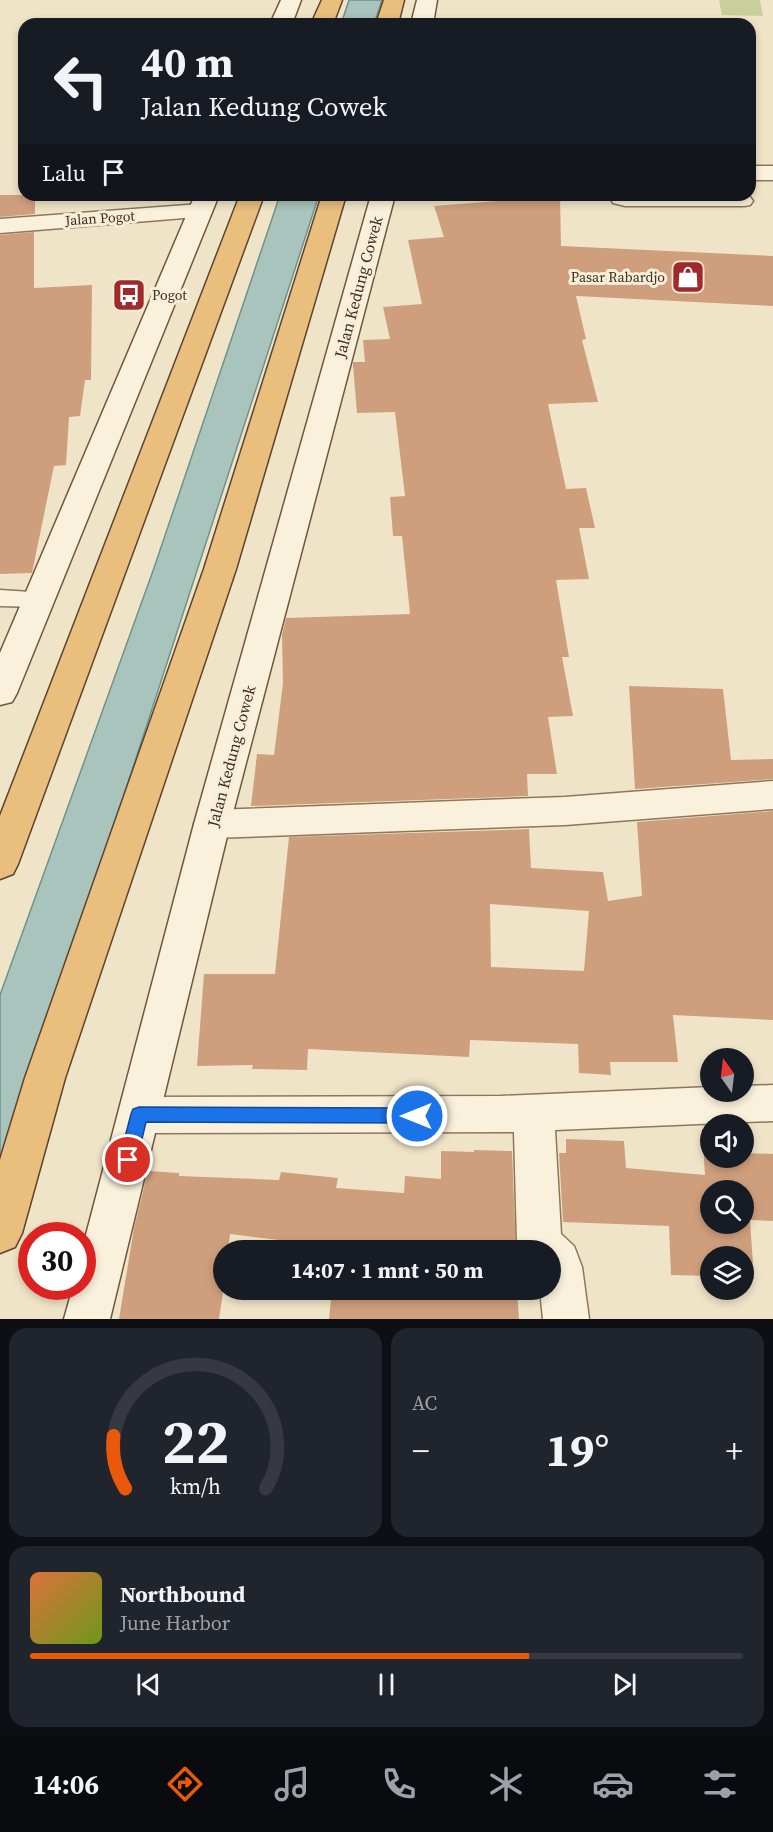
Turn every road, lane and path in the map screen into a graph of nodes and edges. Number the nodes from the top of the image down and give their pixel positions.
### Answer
1 (291, 0) edge
2 (332, 0) edge
3 (394, 0) edge
4 (428, 0) edge
5 (284, 18) edge
6 (324, 18) edge
7 (389, 18) edge
8 (424, 18) edge
9 (773, 172) edge
10 (756, 173) edge
11 (250, 201) edge
12 (332, 201) edge
13 (381, 201) edge
14 (625, 201) edge
15 (744, 201) dead end
16 (203, 203) edge
17 (0, 226) edge
18 (0, 598) edge
19 (39, 599) junction
20 (2, 683) edge
21 (773, 795) edge
22 (212, 824) junction
23 (0, 864) edge
24 (773, 1103) edge
25 (139, 1114) junction
26 (534, 1114) junction
27 (0, 1233) edge
28 (539, 1240) edge
29 (561, 1276) edge
30 (87, 1319) edge
31 (566, 1319) edge

1 - 5 main road
2 - 6 highway
3 - 7 highway
4 - 8 main road
9 - 10 main road
11 - 23 highway
12 - 27 highway
13 - 22 main road, Jalan Kedung Cowek
14 - 15 lane
16 - 17 main road, Jalan Pogot
16 - 19 main road
18 - 19 lane
19 - 20 main road
21 - 22 main road
22 - 25 main road, Jalan Kedung Cowek
24 - 26 main road
25 - 26 main road
25 - 30 main road, Jalan Kedung Cowek
26 - 28 main road
29 - 31 main road

